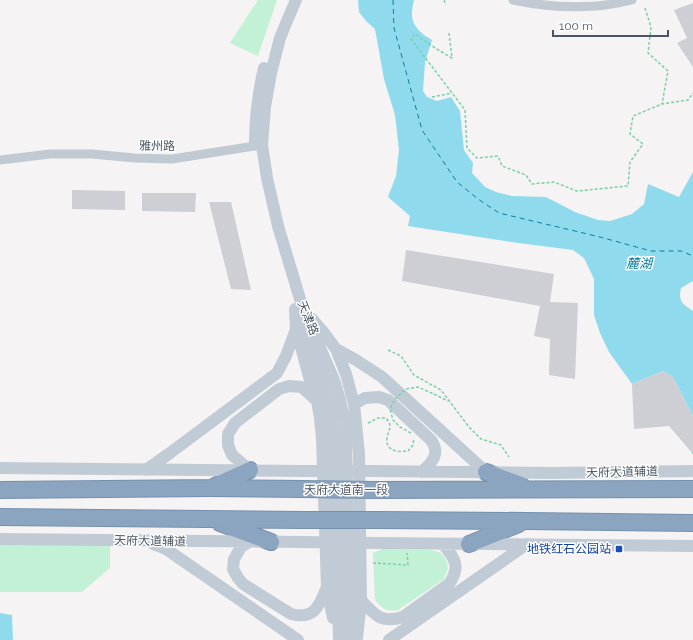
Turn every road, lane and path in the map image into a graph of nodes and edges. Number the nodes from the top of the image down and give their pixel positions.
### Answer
1 (288, 0) edge
2 (296, 0) edge
3 (444, 0) edge
4 (513, 0) edge
5 (632, 0) edge
6 (446, 5) dead end
7 (645, 8) dead end
8 (449, 33) dead end
9 (452, 93) junction
10 (693, 93) edge
11 (432, 97) dead end
12 (662, 104) junction
13 (258, 146) junction
14 (0, 160) edge
15 (299, 309) junction
16 (296, 328) junction
17 (336, 350) junction
18 (388, 350) dead end
19 (317, 401) junction
20 (450, 402) junction
21 (354, 404) junction
22 (368, 423) dead end
23 (509, 457) dead end
24 (0, 468) edge
25 (146, 470) junction
26 (250, 470) junction
27 (693, 471) edge
28 (422, 472) junction
29 (486, 472) junction
30 (693, 481) edge
31 (211, 488) junction
32 (532, 489) junction
33 (667, 489) junction
34 (693, 489) edge
35 (0, 490) edge
36 (0, 517) edge
37 (211, 519) junction
38 (527, 521) junction
39 (667, 523) junction
40 (693, 523) edge
41 (693, 531) edge
42 (0, 540) edge
43 (142, 541) junction
44 (250, 542) junction
45 (271, 542) junction
46 (443, 544) junction
47 (469, 544) junction
48 (526, 544) junction
49 (693, 546) edge
50 (407, 549) dead end
51 (374, 563) dead end
52 (327, 587) junction
53 (362, 600) junction
54 (298, 640) edge
55 (339, 640) edge
56 (351, 640) edge
57 (356, 640) edge
58 (389, 640) edge

1 - 13 street, 天津路
2 - 13 street, 天津路
3 - 6 path
4 - 5 street
7 - 12 path
8 - 9 path
9 - 11 path
9 - 12 path
10 - 12 path
13 - 14 street, 雅州路
13 - 15 street, 天津路
15 - 16 street
15 - 17 street
15 - 55 street, 天津路
15 - 56 street, 天津路
16 - 19 street
16 - 25 street
17 - 21 street
17 - 29 street
18 - 20 path
19 - 26 street
19 - 52 street
20 - 22 path, bridge
20 - 23 path
21 - 28 street
21 - 53 street
24 - 25 street
25 - 26 street
26 - 28 street, 天府大道辅道, bridge
26 - 31 highway
27 - 29 street, 天府大道辅道
28 - 29 street, 天府大道辅道
29 - 32 highway
30 - 33 highway
31 - 32 highway, 天府大道南一段, bridge
31 - 35 highway, 天府大道南一段
32 - 33 highway, 天府大道南一段
33 - 34 highway, 天府大道南一段
36 - 37 highway
37 - 38 highway, bridge
37 - 45 highway
38 - 39 highway
38 - 47 highway
39 - 40 highway
39 - 41 highway
42 - 43 street, 天府大道辅道
43 - 44 street, 天府大道辅道
43 - 54 street
44 - 45 street, 天府大道辅道
44 - 52 street
45 - 46 street, 天府大道辅道, bridge
46 - 47 street, 天府大道辅道
46 - 53 street
47 - 48 street, 天府大道辅道
48 - 49 street, 天府大道辅道
48 - 58 street
50 - 51 path
52 - 55 street
53 - 57 street

